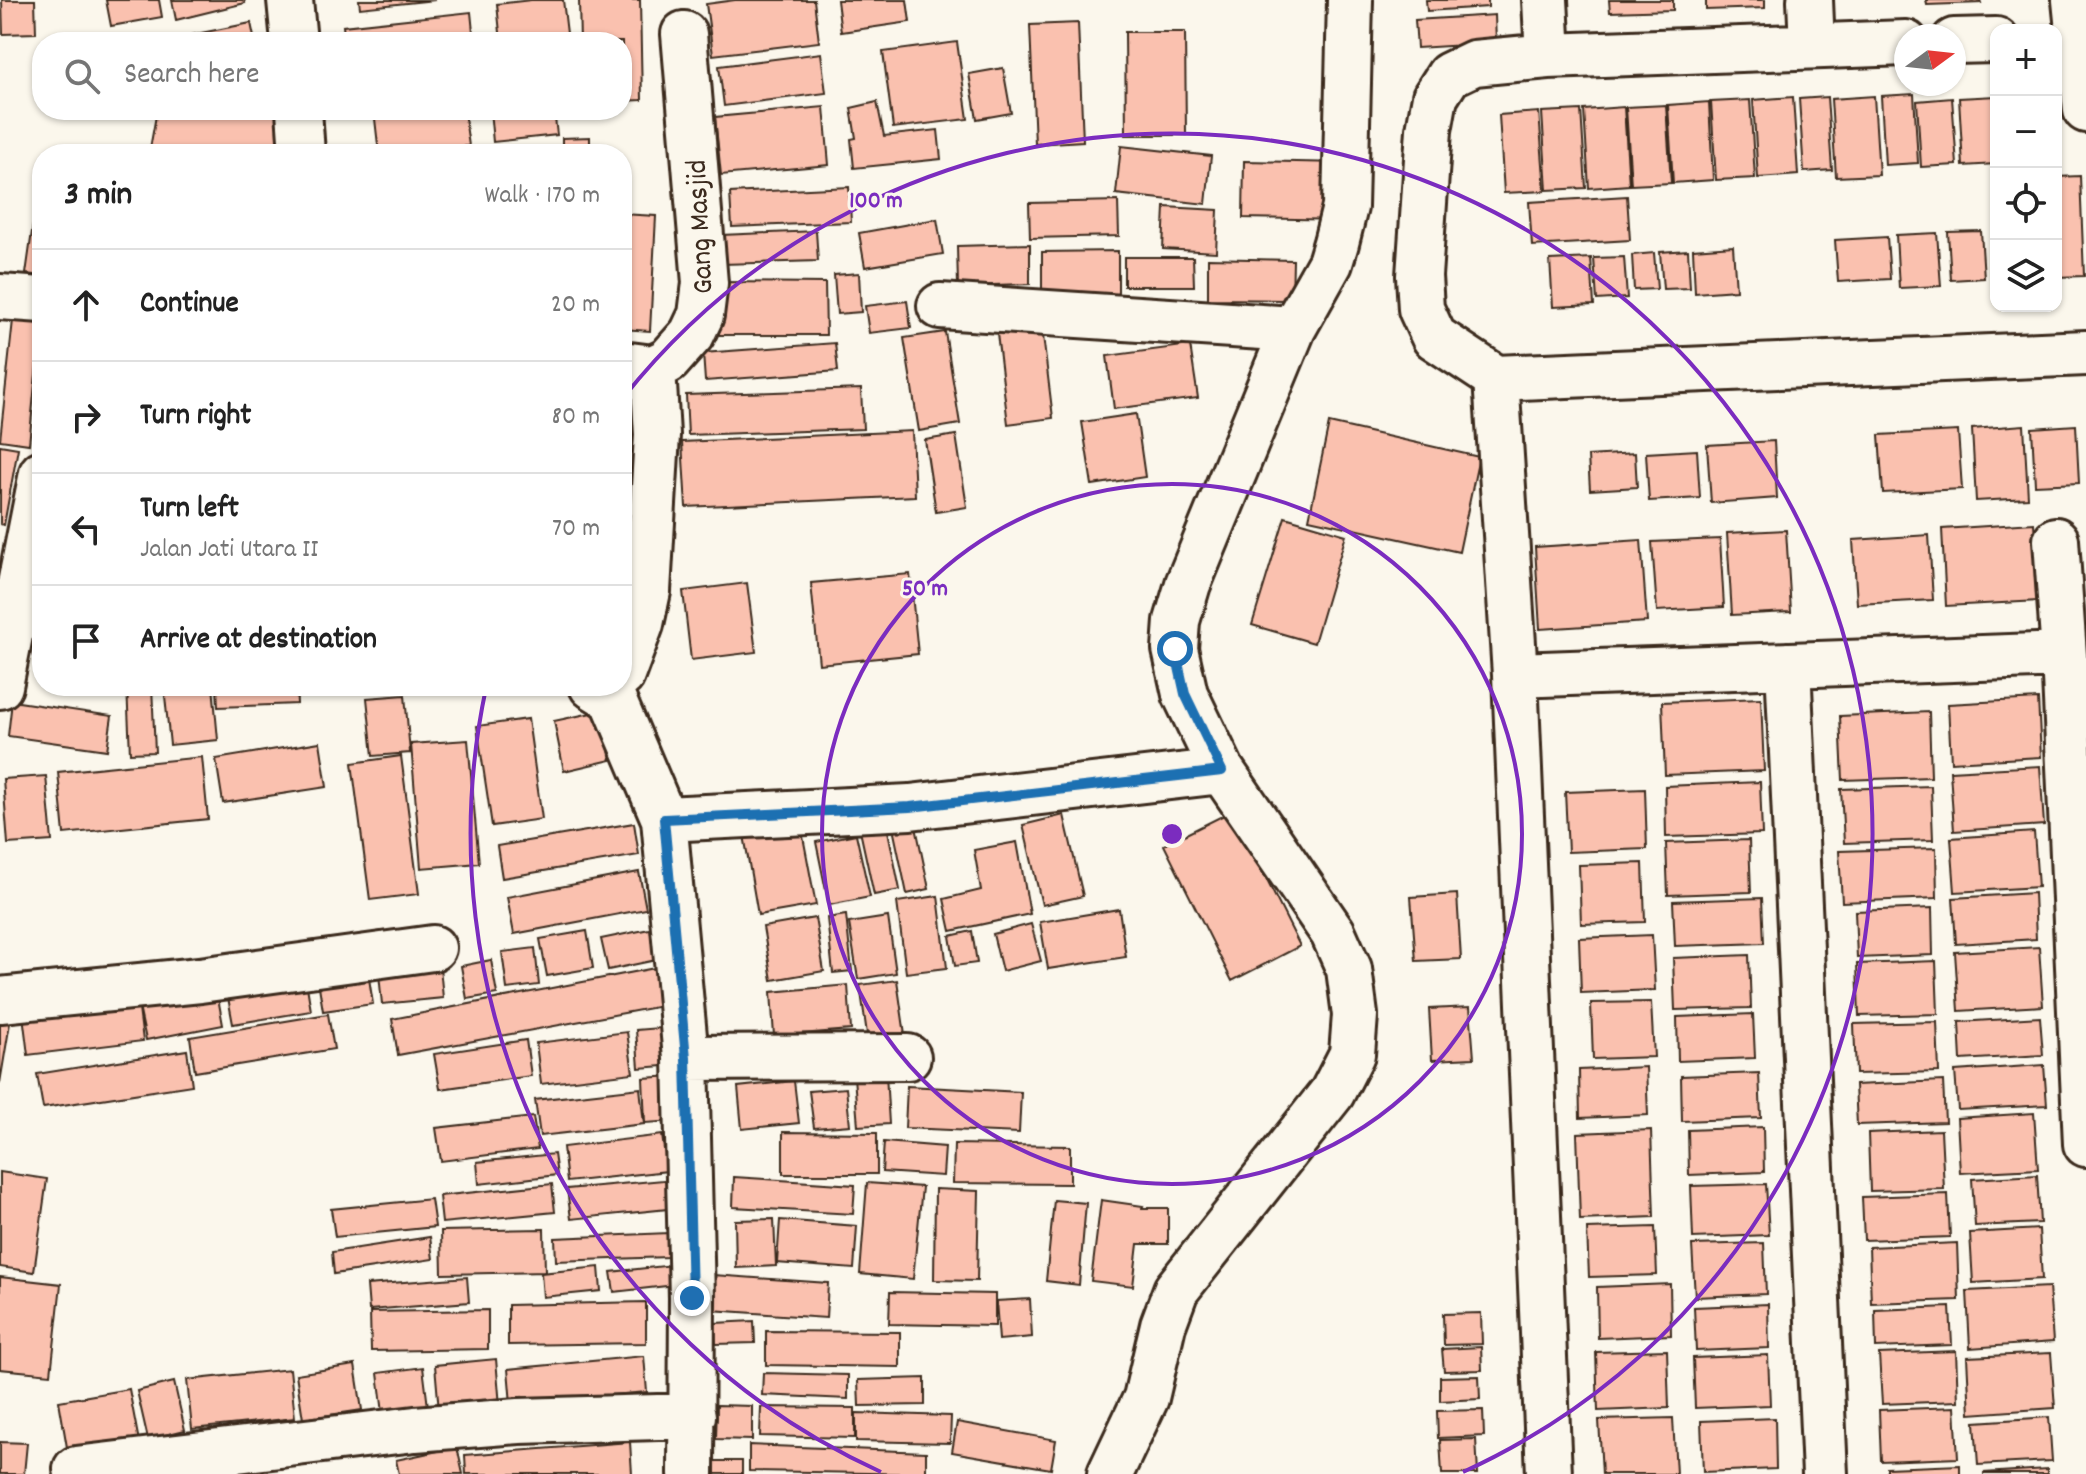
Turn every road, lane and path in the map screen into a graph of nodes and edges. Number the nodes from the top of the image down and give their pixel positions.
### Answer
1 (290, 0) edge
2 (1350, 0) edge
3 (1545, 0) edge
4 (1810, 0) edge
5 (2069, 25) edge
6 (293, 32) edge
7 (684, 34) dead end
8 (1990, 40) edge
9 (1966, 41) edge
10 (1894, 43) edge
11 (1812, 46) junction
12 (1548, 56) junction
13 (2086, 110) edge
14 (300, 120) edge
15 (301, 144) edge
16 (0, 297) edge
17 (32, 299) edge
18 (940, 306) dead end
19 (1293, 329) junction
20 (2086, 353) edge
21 (638, 366) edge
22 (1496, 378) junction
23 (32, 524) edge
24 (2056, 540) dead end
25 (632, 643) edge
26 (2064, 655) junction
27 (1788, 665) junction
28 (1515, 675) junction
29 (0, 686) edge
30 (615, 696) edge
31 (1222, 771) junction
32 (664, 819) junction
33 (433, 948) dead end
34 (1, 998) edge
35 (908, 1057) dead end
36 (686, 1058) junction
37 (2086, 1144) edge
38 (693, 1416) junction
39 (76, 1469) dead end
40 (691, 1474) edge
41 (1110, 1474) edge
42 (1549, 1474) edge
43 (1825, 1474) edge

1 - 6 street
2 - 19 street
3 - 12 street
4 - 11 street
5 - 13 street
7 - 21 street, Gang Masjid
8 - 9 street
10 - 11 street
11 - 12 street
12 - 22 street
14 - 15 street
16 - 17 street
18 - 19 street
19 - 31 street
20 - 22 street
21 - 25 street
22 - 28 street
23 - 29 street
24 - 26 street
26 - 27 street
26 - 37 street
27 - 28 street
27 - 43 street
28 - 42 street
30 - 32 street
31 - 32 street
31 - 41 street
32 - 36 street
33 - 34 street
35 - 36 street
36 - 38 street
38 - 39 street
38 - 40 street

